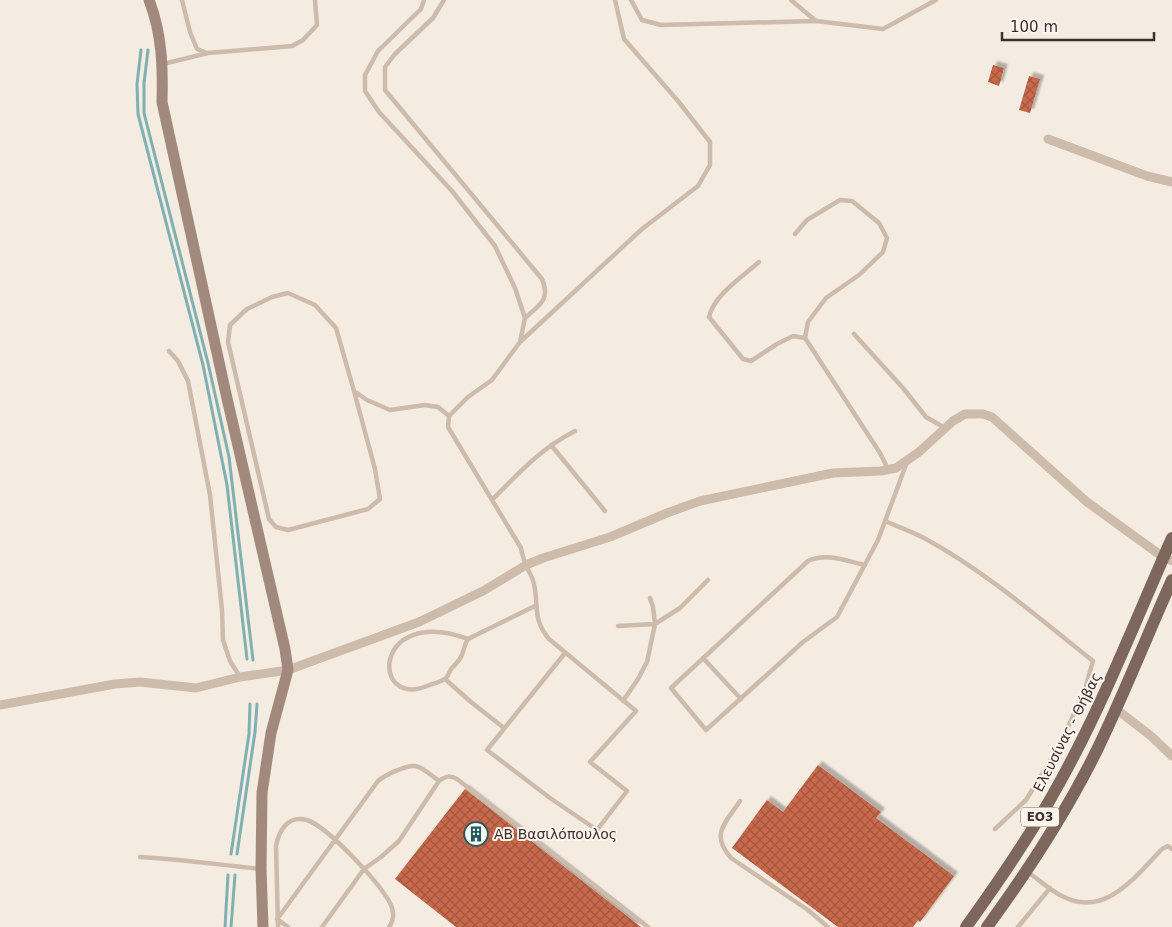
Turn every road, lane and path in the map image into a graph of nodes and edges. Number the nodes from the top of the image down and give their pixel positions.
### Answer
1 (149, 0) edge
2 (182, 0) edge
3 (315, 0) edge
4 (424, 0) edge
5 (444, 0) edge
6 (615, 0) edge
7 (631, 0) edge
8 (791, 0) edge
9 (936, 0) edge
10 (816, 20) junction
11 (208, 53) junction
12 (163, 64) junction
13 (1048, 139) dead end
14 (1172, 182) edge
15 (794, 234) dead end
16 (759, 262) dead end
17 (525, 318) junction
18 (854, 334) dead end
19 (805, 338) junction
20 (520, 342) junction
21 (169, 350) dead end
22 (354, 390) junction
23 (449, 416) junction
24 (945, 428) junction
25 (574, 431) dead end
26 (551, 445) junction
27 (906, 462) junction
28 (888, 469) junction
29 (492, 500) junction
30 (606, 511) dead end
31 (885, 522) junction
32 (1172, 538) edge
33 (1168, 559) edge
34 (526, 565) junction
35 (864, 565) junction
36 (708, 580) dead end
37 (1172, 582) edge
38 (650, 598) dead end
39 (535, 606) junction
40 (655, 624) junction
41 (618, 626) dead end
42 (468, 640) junction
43 (565, 653) junction
44 (702, 658) junction
45 (288, 670) junction
46 (240, 676) junction
47 (445, 679) junction
48 (740, 699) junction
49 (624, 701) junction
50 (0, 705) edge
51 (1116, 709) junction
52 (504, 728) junction
53 (1172, 756) edge
54 (439, 781) junction
55 (740, 801) dead end
56 (995, 829) dead end
57 (336, 840) junction
58 (276, 846) junction
59 (1172, 849) edge
60 (262, 850) junction
61 (140, 857) dead end
62 (261, 869) junction
63 (364, 869) junction
64 (1027, 871) junction
65 (1050, 888) junction
66 (277, 919) junction
67 (392, 926) edge
68 (263, 927) edge
69 (278, 927) edge
70 (288, 927) edge
71 (322, 927) edge
72 (648, 927) edge
73 (828, 927) edge
74 (966, 927) edge
75 (987, 927) edge
76 (1018, 927) edge

1 - 12 street
2 - 11 lane
3 - 11 lane
4 - 17 lane
5 - 17 lane
6 - 20 lane
7 - 10 lane
8 - 10 lane
9 - 10 lane
11 - 12 lane
12 - 45 street
13 - 14 street
15 - 19 lane
16 - 19 lane
17 - 20 lane
18 - 24 lane
19 - 28 lane
20 - 23 lane
21 - 46 lane
22 - 22 lane
22 - 23 lane
23 - 29 lane
24 - 27 street
24 - 33 street
25 - 26 lane
26 - 29 lane
26 - 30 lane
27 - 28 street
27 - 31 lane
28 - 34 street
29 - 34 lane
31 - 35 lane
31 - 56 lane
32 - 33 main road, Ελευσίνας - Θήβας / ΕΟ3
33 - 74 main road, Ελευσίνας - Θήβας / ΕΟ3
34 - 39 lane
34 - 45 street
35 - 44 lane
35 - 48 lane
36 - 40 lane
37 - 51 main road, ΕΟ3
38 - 40 lane
39 - 42 lane
39 - 43 lane
40 - 41 lane
40 - 49 lane
42 - 47 lane
42 - 47 lane
43 - 49 lane
43 - 52 lane
44 - 48 lane
44 - 48 lane
45 - 46 street
45 - 60 street
46 - 50 street
47 - 52 lane
49 - 52 lane
51 - 53 street
51 - 64 main road, ΕΟ3
54 - 57 lane
54 - 63 lane
54 - 72 lane
55 - 73 lane
57 - 58 lane
57 - 63 lane
57 - 66 lane
58 - 60 lane
58 - 66 lane
59 - 65 lane
60 - 62 street
61 - 62 lane
62 - 68 street
63 - 67 lane
63 - 71 lane
64 - 65 lane
64 - 75 main road, ΕΟ3
65 - 76 lane
66 - 69 lane
66 - 70 lane

